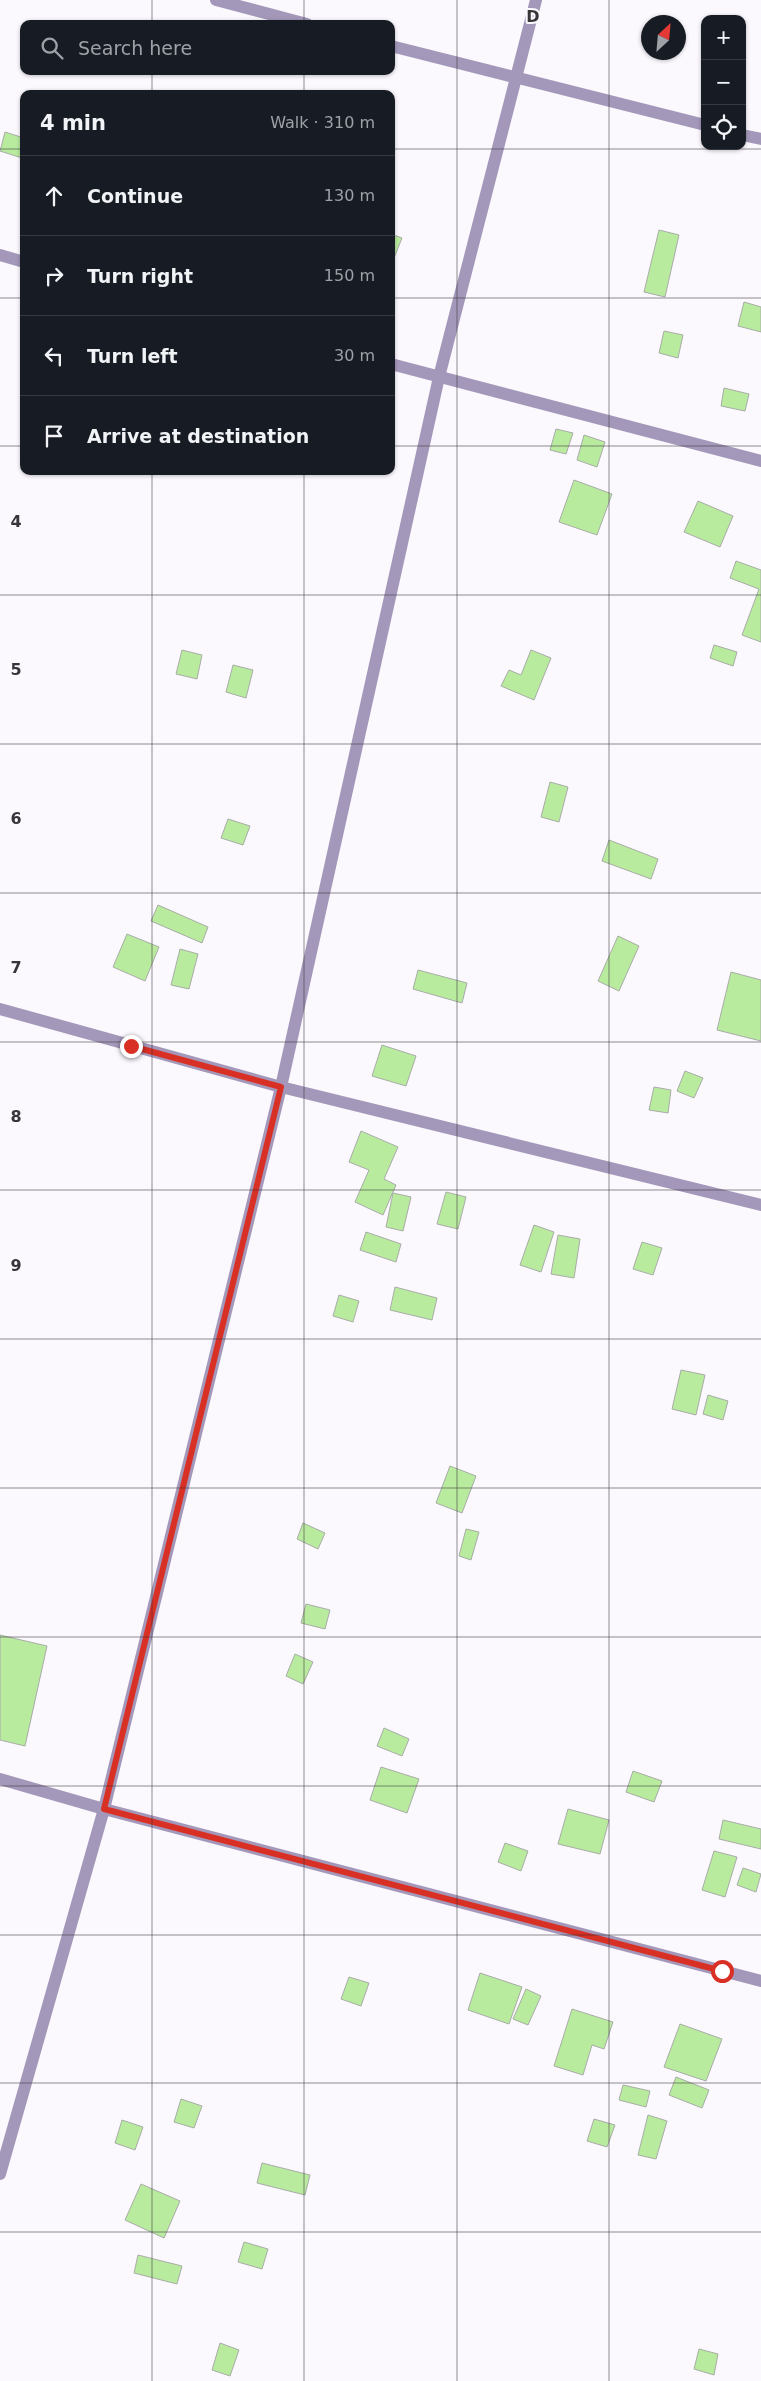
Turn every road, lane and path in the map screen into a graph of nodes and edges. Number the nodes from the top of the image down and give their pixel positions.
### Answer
1 (216, 0) edge
2 (536, 0) edge
3 (292, 20) edge
4 (395, 47) edge
5 (516, 78) junction
6 (701, 124) edge
7 (746, 135) edge
8 (761, 139) edge
9 (0, 256) edge
10 (20, 261) edge
11 (395, 365) edge
12 (439, 377) junction
13 (761, 461) edge
14 (0, 1009) edge
15 (281, 1087) junction
16 (761, 1205) edge
17 (0, 1780) edge
18 (104, 1809) junction
19 (761, 1981) edge
20 (0, 2174) edge

1 - 3 street
2 - 5 street
4 - 5 street
5 - 6 street
5 - 12 street
7 - 8 street
9 - 10 street
11 - 12 street
12 - 13 street
12 - 15 street
14 - 15 street
15 - 16 street
15 - 18 street
17 - 18 street
18 - 19 street
18 - 20 street

